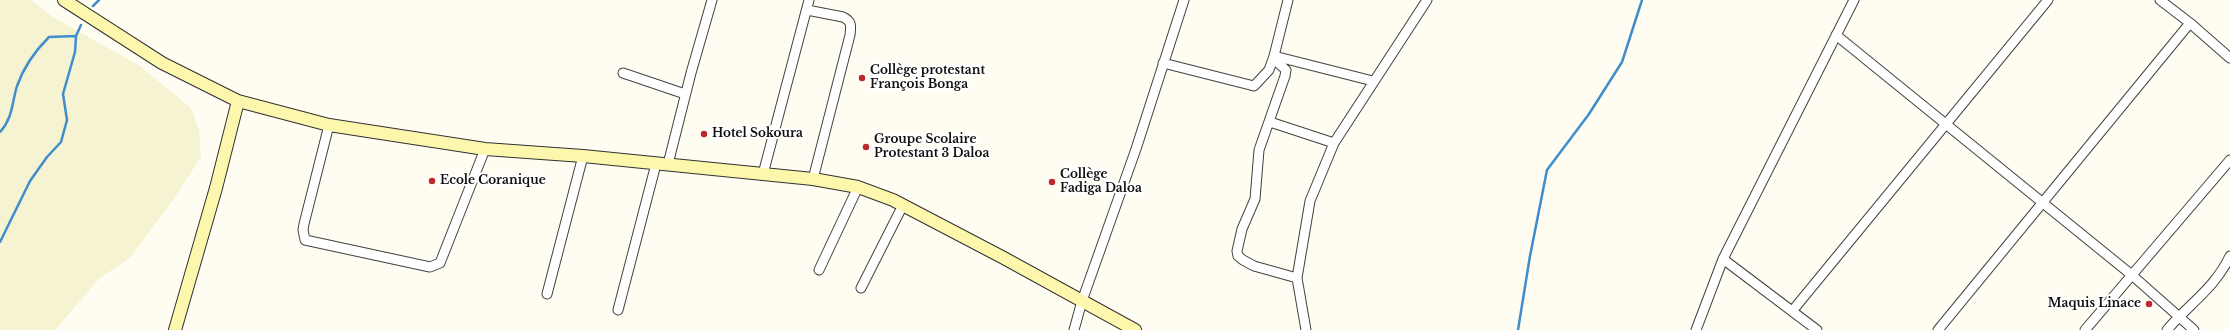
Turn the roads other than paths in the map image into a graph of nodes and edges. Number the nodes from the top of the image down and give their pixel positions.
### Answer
1 (64, 0) edge
2 (712, 0) edge
3 (809, 0) edge
4 (1184, 0) edge
5 (1288, 0) edge
6 (1427, 0) edge
7 (1854, 0) edge
8 (2048, 0) edge
9 (2160, 0) edge
10 (807, 10) junction
11 (2190, 23) junction
12 (1836, 35) junction
13 (1274, 56) junction
14 (2230, 58) edge
15 (1163, 62) junction
16 (623, 73) dead end
17 (1373, 81) junction
18 (685, 94) junction
19 (238, 101) junction
20 (1270, 122) junction
21 (1945, 123) junction
22 (329, 125) junction
23 (1334, 143) junction
24 (485, 149) junction
25 (583, 156) junction
26 (2230, 160) edge
27 (662, 164) junction
28 (763, 174) junction
29 (813, 179) junction
30 (858, 187) junction
31 (2042, 202) junction
32 (903, 205) junction
33 (2230, 256) edge
34 (1723, 259) junction
35 (819, 270) dead end
36 (2132, 276) junction
37 (1297, 278) junction
38 (861, 288) dead end
39 (548, 294) dead end
40 (1082, 301) junction
41 (618, 310) dead end
42 (1794, 310) junction
43 (2178, 317) junction
44 (175, 330) edge
45 (1074, 330) edge
46 (1135, 330) edge
47 (1306, 330) edge
48 (1696, 330) edge
49 (1817, 330) edge
50 (1938, 330) edge
51 (2084, 330) edge
52 (2167, 330) edge
53 (2194, 330) edge

1 - 19 street
2 - 18 street
3 - 10 street
4 - 15 street
5 - 13 street
6 - 17 street
7 - 12 street
8 - 21 street
9 - 11 street
10 - 28 street
10 - 29 street
11 - 14 street
11 - 31 street
12 - 21 street
12 - 34 street
13 - 15 street
13 - 17 street
13 - 20 street
15 - 40 street
16 - 18 street
17 - 23 street
18 - 27 street
19 - 22 street
19 - 44 street
20 - 23 street
20 - 37 street
21 - 31 street
21 - 42 street
22 - 24 street
22 - 24 street
23 - 37 street
24 - 25 street
25 - 27 street
25 - 39 street
26 - 36 street
27 - 28 street
27 - 41 street
28 - 29 street
29 - 30 street
30 - 32 street
30 - 35 street
31 - 36 street
31 - 50 street
32 - 38 street
32 - 40 street
33 - 43 street
34 - 42 street
34 - 48 street
36 - 43 street
36 - 51 street
37 - 47 street
40 - 45 street
40 - 46 street
42 - 49 street
43 - 52 street
43 - 53 street

